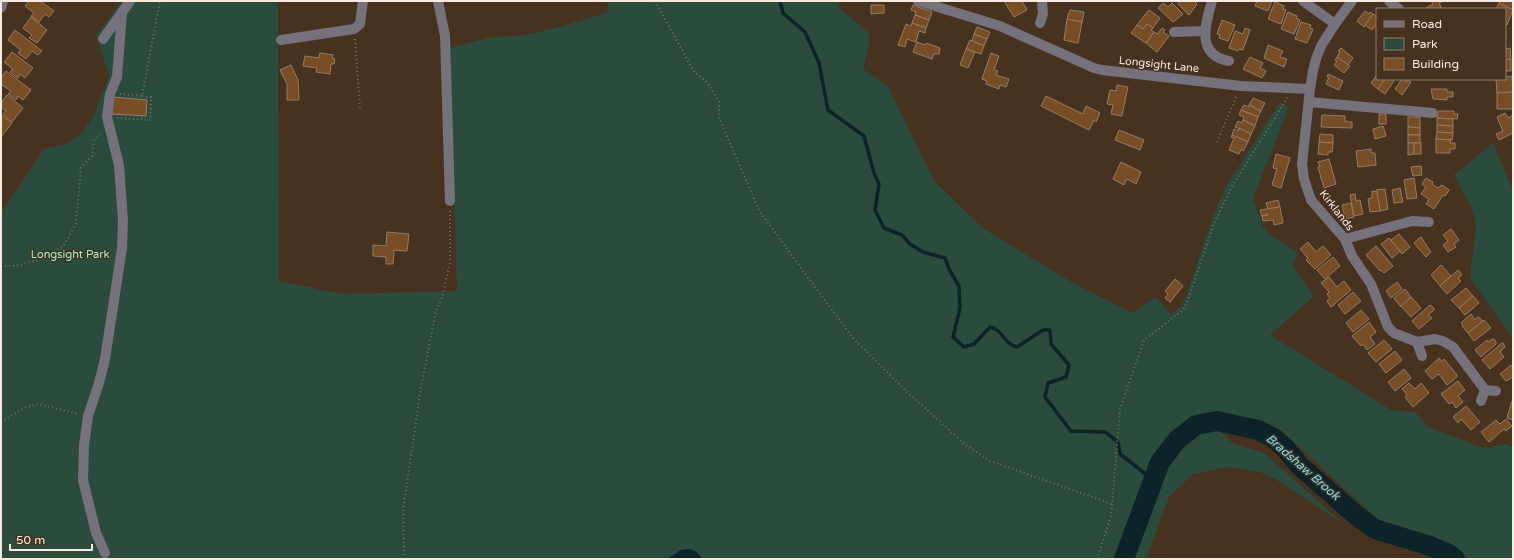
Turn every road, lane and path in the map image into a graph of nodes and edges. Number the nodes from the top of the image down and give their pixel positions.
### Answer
1 (3, 1) edge
2 (130, 1) edge
3 (160, 1) edge
4 (363, 1) edge
5 (438, 1) edge
6 (655, 1) edge
7 (918, 1) edge
8 (1042, 1) edge
9 (1212, 1) edge
10 (1303, 1) edge
11 (1352, 1) edge
12 (1389, 1) edge
13 (1, 8) edge
14 (1398, 8) edge
15 (122, 12) junction
16 (1045, 18) dead end
17 (1335, 24) junction
18 (354, 29) junction
19 (1204, 31) junction
20 (1174, 32) dead end
21 (103, 40) dead end
22 (281, 40) dead end
23 (1229, 61) dead end
24 (1241, 86) junction
25 (1290, 88) junction
26 (1310, 90) junction
27 (110, 94) junction
28 (142, 96) junction
29 (1309, 102) junction
30 (360, 109) dead end
31 (1433, 113) dead end
32 (108, 121) junction
33 (1218, 142) dead end
34 (450, 201) joint
35 (1430, 222) dead end
36 (1345, 239) junction
37 (1, 266) edge
38 (1418, 342) junction
39 (1422, 356) dead end
40 (1481, 402) dead end
41 (88, 416) junction
42 (1, 422) edge
43 (1112, 504) junction
44 (105, 553) dead end
45 (404, 559) edge
46 (1097, 559) edge

1 - 13 street
2 - 15 street
3 - 28 path
4 - 18 street
5 - 34 street
6 - 43 path
7 - 24 street, Longsight Lane
8 - 16 street
9 - 19 street
10 - 17 street
11 - 17 street
12 - 14 street
15 - 21 street
15 - 27 street
17 - 26 street
18 - 22 street
18 - 30 path
19 - 20 street
19 - 23 street
24 - 25 street, Longsight Lane
24 - 33 path
25 - 26 street, Longsight Lane
25 - 43 path
26 - 29 street, Kirklands
27 - 28 path
27 - 32 street
28 - 32 path
29 - 31 street
29 - 36 street, Kirklands
32 - 37 path
32 - 41 street
34 - 45 path
35 - 36 street
36 - 38 street, Kirklands
38 - 39 street
38 - 40 street, Kirklands
41 - 42 path
41 - 44 street
43 - 46 path

